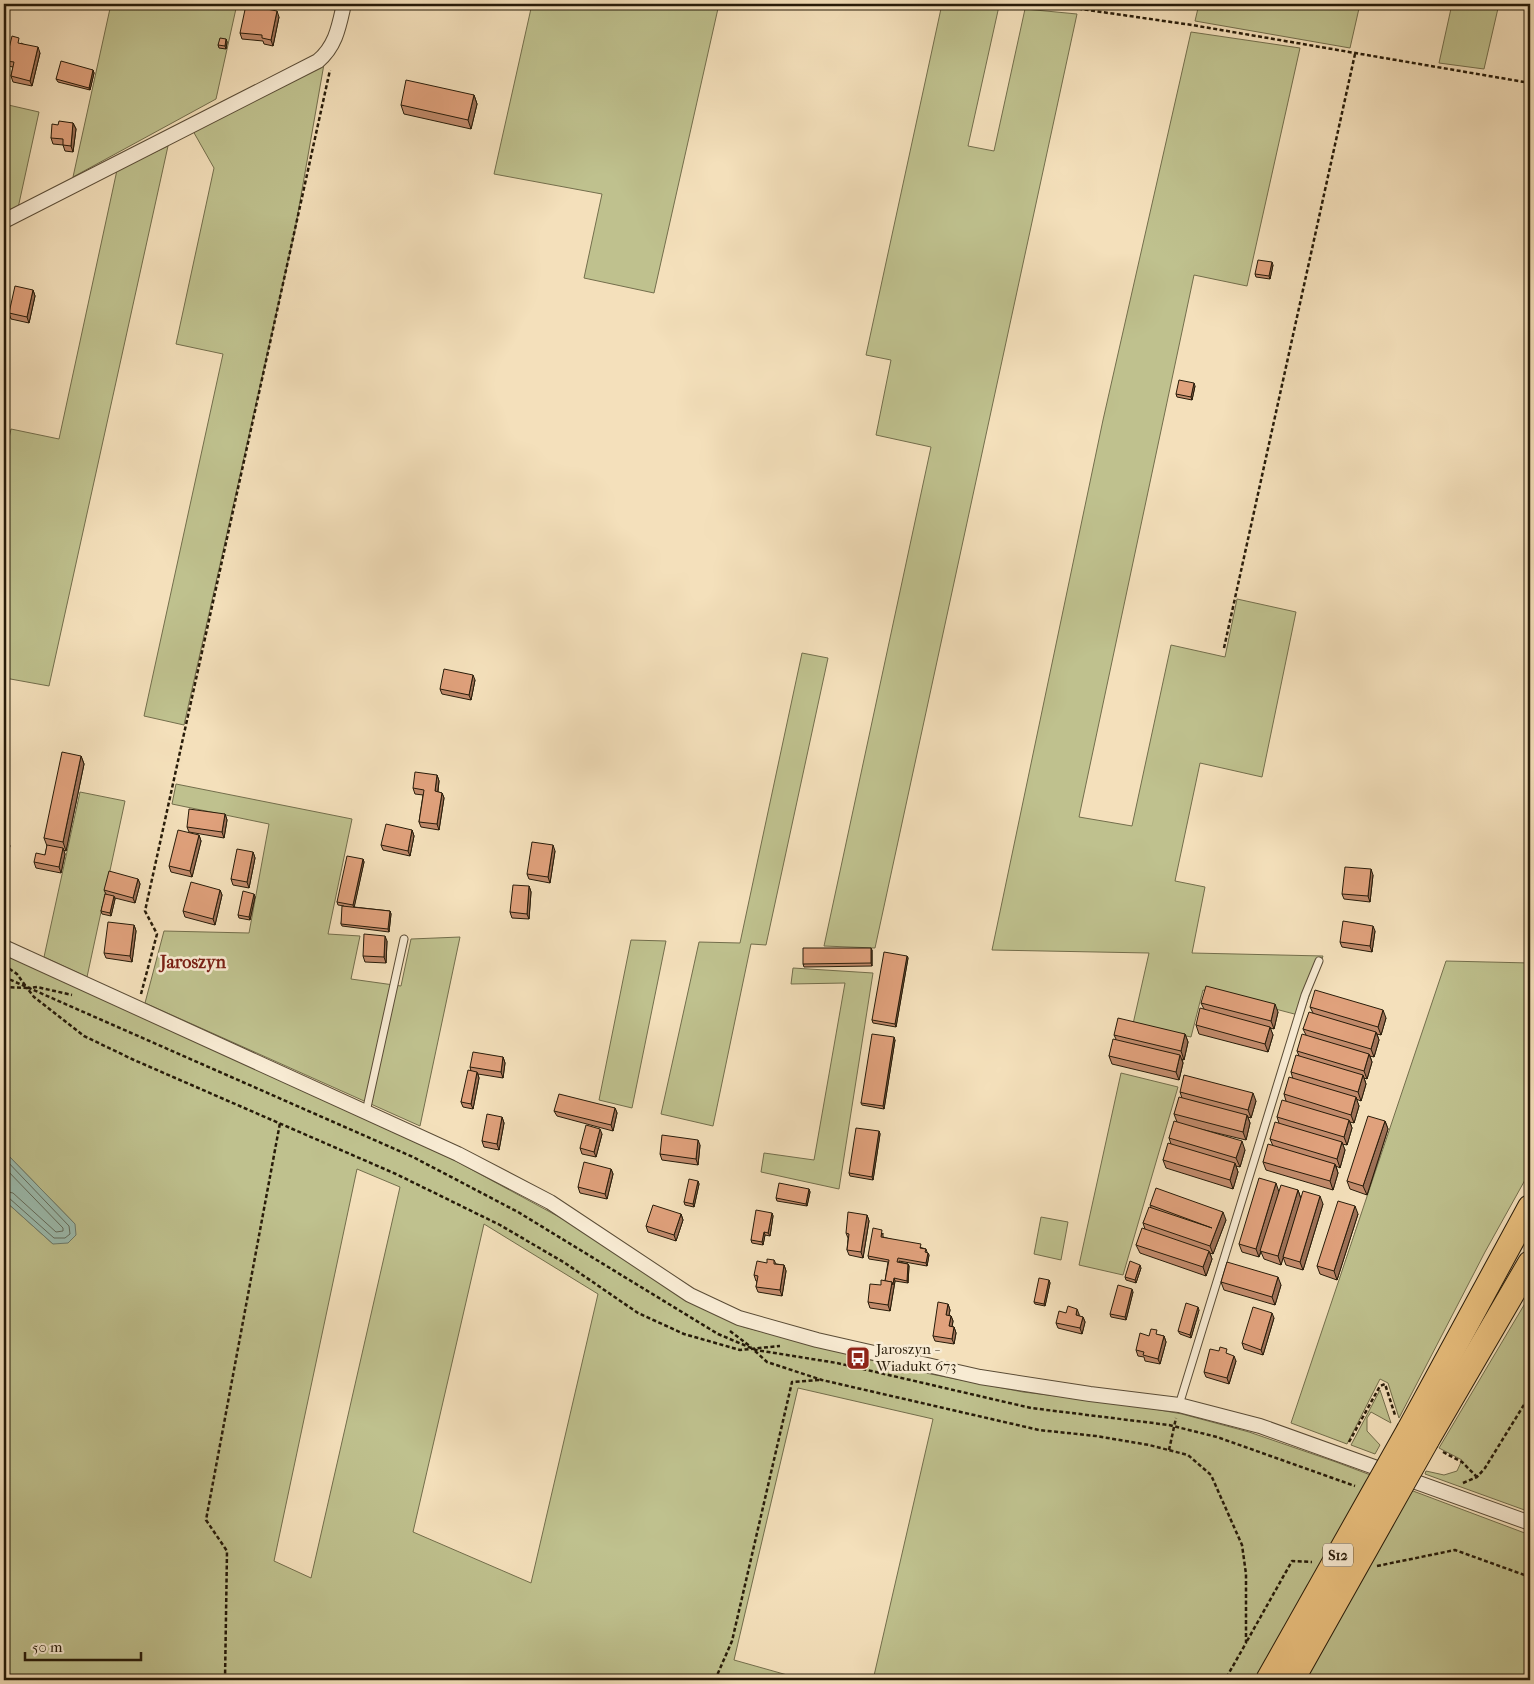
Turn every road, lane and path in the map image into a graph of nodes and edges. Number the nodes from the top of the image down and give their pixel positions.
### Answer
1 (344, 4) edge
2 (1046, 4) edge
3 (328, 53) junction
4 (1355, 54) junction
5 (1530, 83) edge
6 (4, 221) edge
7 (1224, 648) dead end
8 (404, 939) dead end
9 (4, 947) edge
10 (1319, 961) dead end
11 (4, 987) edge
12 (137, 1008) junction
13 (366, 1112) junction
14 (280, 1124) junction
15 (1530, 1207) edge
16 (1530, 1263) edge
17 (727, 1329) dead end
18 (788, 1345) dead end
19 (752, 1349) junction
20 (822, 1380) junction
21 (1530, 1395) edge
22 (1179, 1405) junction
23 (1175, 1424) dead end
24 (1418, 1434) junction
25 (1169, 1450) junction
26 (1342, 1455) junction
27 (1477, 1477) junction
28 (1445, 1492) junction
29 (1530, 1523) edge
30 (225, 1680) edge
31 (715, 1680) edge
32 (1225, 1680) edge
33 (1268, 1680) edge
34 (1292, 1680) edge

1 - 3 street
2 - 4 path
3 - 6 street
3 - 12 path
4 - 5 path
4 - 7 path
8 - 13 lane
9 - 12 street
10 - 22 lane
11 - 14 path
12 - 13 street
13 - 22 street
14 - 19 path
14 - 30 path
15 - 24 highway, S12
16 - 24 highway, S12
17 - 19 path
18 - 19 path
19 - 20 path
20 - 25 path
20 - 31 path
21 - 27 path
22 - 26 street
23 - 25 path
24 - 26 path
24 - 27 path
24 - 33 highway, S12, bridge
24 - 34 highway, S12, bridge
25 - 32 path
26 - 28 street
27 - 28 path
28 - 29 street

